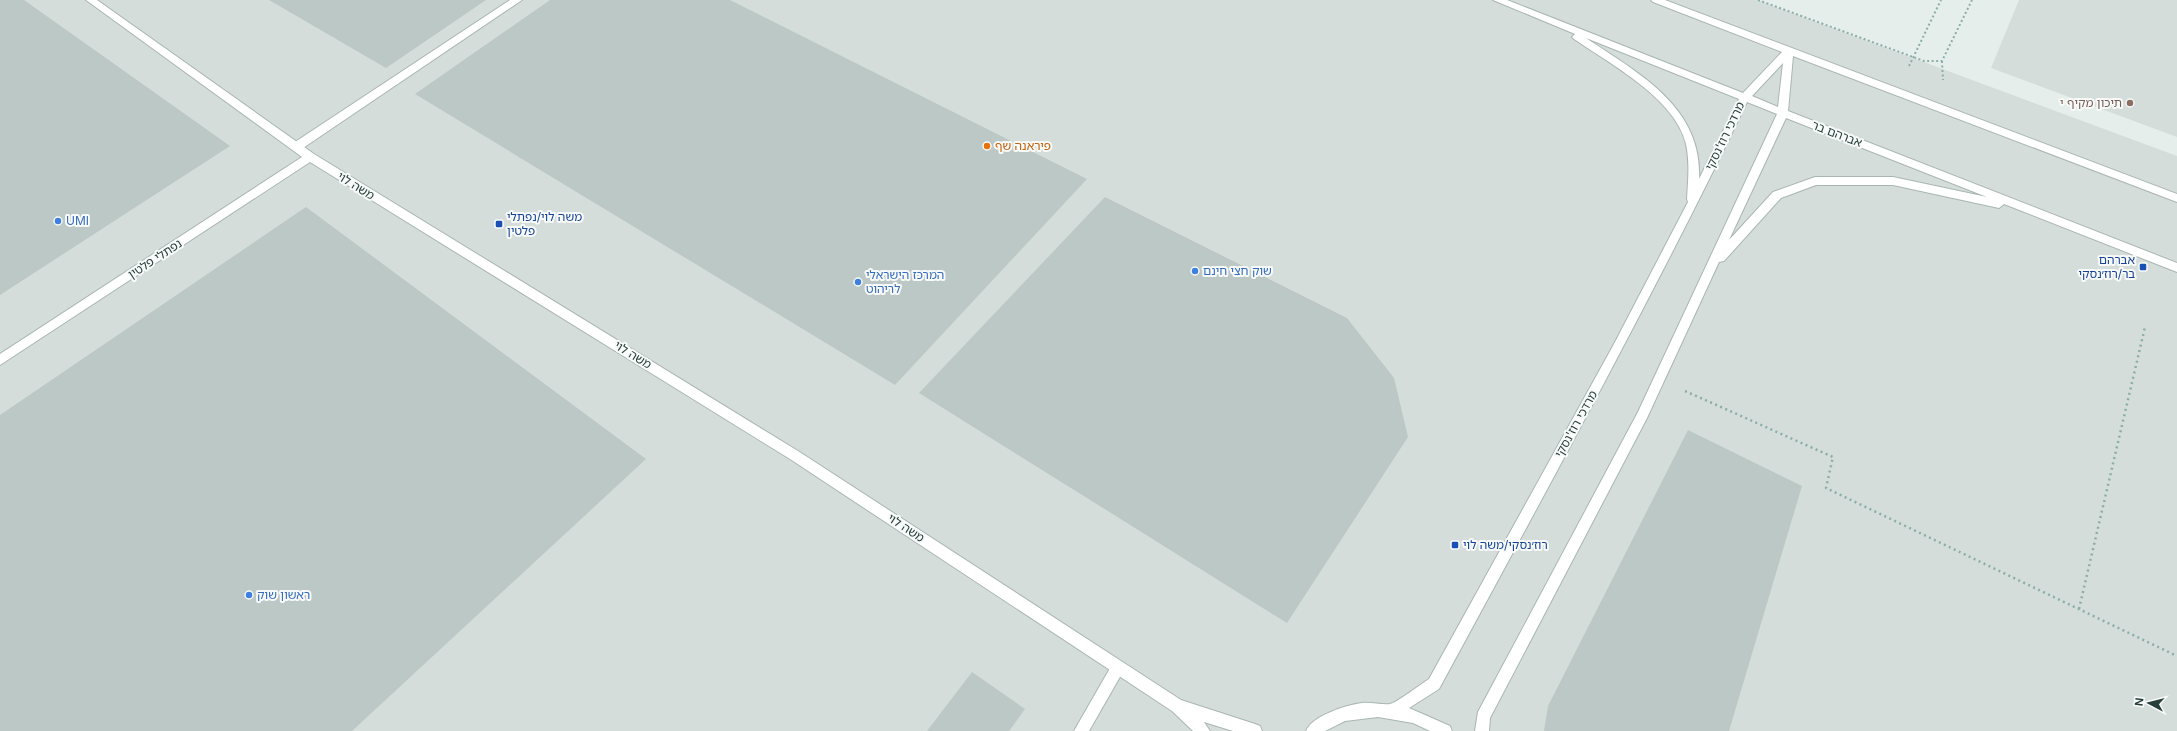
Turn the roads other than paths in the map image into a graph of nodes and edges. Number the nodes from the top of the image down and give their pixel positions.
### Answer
1 (91, 0) edge
2 (517, 0) edge
3 (1498, 0) edge
4 (1656, 0) edge
5 (1557, 24) junction
6 (1789, 50) junction
7 (1744, 98) junction
8 (1783, 114) junction
9 (296, 147) junction
10 (310, 157) junction
11 (2177, 198) edge
12 (1691, 207) junction
13 (2034, 212) junction
14 (1712, 266) junction
15 (2177, 268) edge
16 (0, 360) edge
17 (1118, 668) junction
18 (1177, 706) junction
19 (1393, 710) junction
20 (1081, 731) edge
21 (1203, 731) edge
22 (1255, 731) edge
23 (1313, 731) edge
24 (1445, 731) edge
25 (1482, 731) edge

1 - 9 street, משה לוי
2 - 9 street
3 - 5 street, אברהם בר
4 - 6 street
5 - 7 street, אברהם בר
5 - 12 street
6 - 7 street, מרדכי רוז'נסקי
6 - 8 street
6 - 11 street
7 - 8 street, אברהם בר
7 - 12 street, מרדכי רוז'נסקי
8 - 13 street, אברהם בר
8 - 14 street
9 - 10 street, משה לוי
10 - 16 street, נפתלי פלטין
10 - 17 street, משה לוי
12 - 19 street, מרדכי רוז'נסקי
13 - 14 street
13 - 15 street, אברהם בר
14 - 25 street
17 - 18 street, משה לוי
17 - 20 street
18 - 21 street, משה לוי
18 - 22 street, משה לוי
19 - 23 street
19 - 24 street

